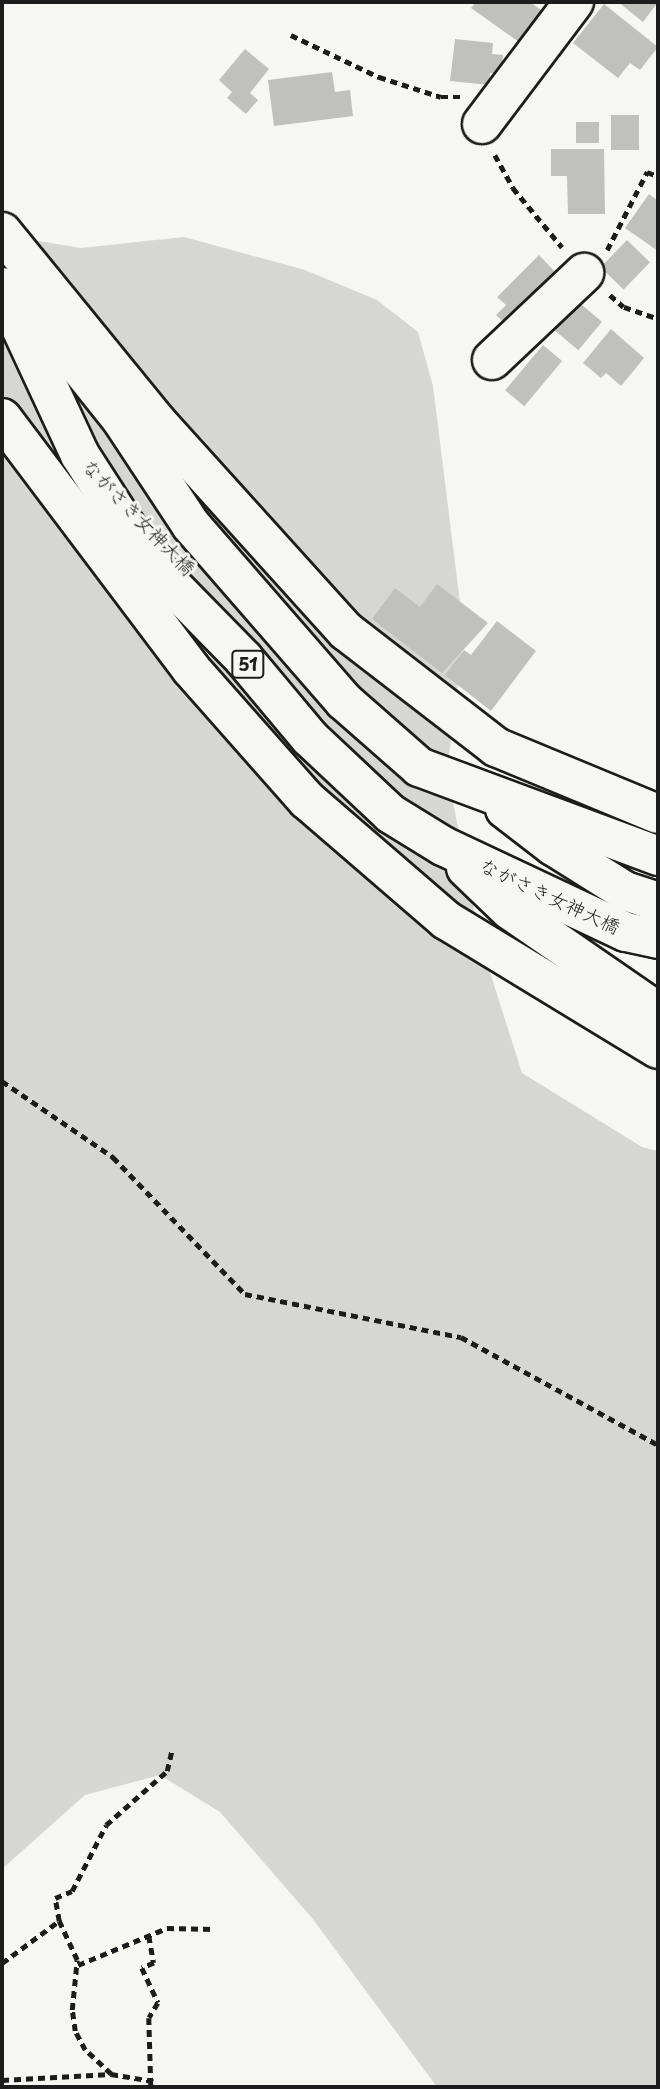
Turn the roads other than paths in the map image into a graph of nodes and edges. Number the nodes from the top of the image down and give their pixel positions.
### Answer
1 (575, 2) edge
2 (482, 124) road end
3 (2, 232) edge
4 (584, 273) road end
5 (2, 276) edge
6 (2, 287) edge
7 (492, 360) dead end
8 (2, 418) edge
9 (475, 785) junction
10 (658, 814) edge
11 (443, 846) junction
12 (658, 856) edge
13 (658, 902) edge
14 (658, 939) edge
15 (658, 1012) edge
16 (658, 1049) edge

1 - 2 main road
3 - 10 main road
4 - 7 main road
5 - 9 main road, ながさき女神大橋
6 - 11 main road, ながさき女神大橋 / 51
8 - 16 main road
9 - 12 main road
9 - 13 main road, ながさき女神大橋
11 - 14 main road, ながさき女神大橋 / 51
11 - 15 main road, 51

